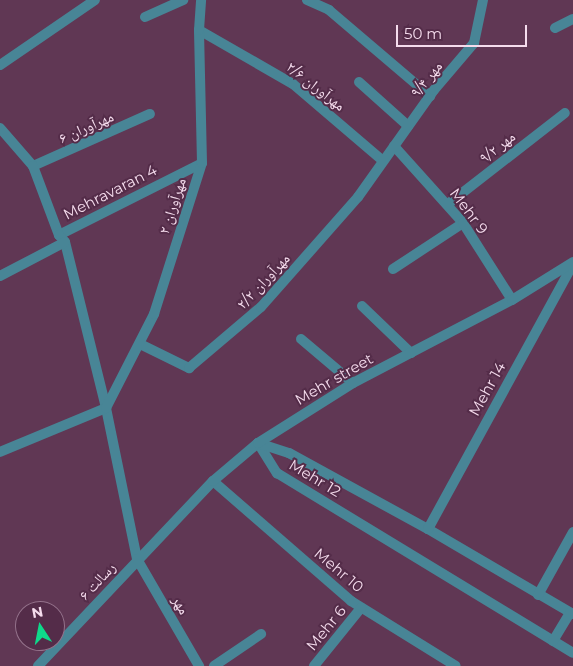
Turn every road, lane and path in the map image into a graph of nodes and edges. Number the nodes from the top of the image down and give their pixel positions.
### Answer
1 (95, 0) edge
2 (183, 0) edge
3 (201, 0) edge
4 (308, 0) edge
5 (483, 0) edge
6 (145, 17) dead end
7 (573, 19) edge
8 (555, 28) dead end
9 (199, 30) junction
10 (0, 65) edge
11 (359, 82) dead end
12 (430, 96) junction
13 (565, 113) dead end
14 (150, 114) dead end
15 (408, 126) junction
16 (0, 128) edge
17 (394, 146) junction
18 (382, 160) junction
19 (202, 163) junction
20 (33, 166) junction
21 (448, 204) junction
22 (463, 224) junction
23 (62, 238) junction
24 (573, 263) edge
25 (393, 269) dead end
26 (0, 276) edge
27 (512, 300) junction
28 (362, 306) dead end
29 (302, 339) dead end
30 (140, 344) junction
31 (411, 353) junction
32 (353, 384) junction
33 (106, 408) junction
34 (258, 443) junction
35 (0, 452) edge
36 (212, 481) junction
37 (428, 529) junction
38 (573, 532) edge
39 (137, 560) junction
40 (538, 596) junction
41 (361, 608) junction
42 (571, 613) edge
43 (261, 634) dead end
44 (553, 641) junction
45 (573, 653) edge
46 (38, 666) edge
47 (199, 666) edge
48 (214, 666) edge
49 (314, 666) edge
50 (456, 666) edge

1 - 10 street
2 - 6 street
3 - 9 street, مهرآوران ۲
4 - 12 street
5 - 12 street, مهر ۹/۴
7 - 8 street
9 - 18 street, مهرآوران ۲/۶
9 - 19 street, مهرآوران ۲
11 - 15 street
12 - 15 street, مهر ۹/۴
13 - 21 street, مهر ۹/۲
14 - 20 street, مهرآوران ۶
15 - 17 street, مهر ۹/۴
16 - 20 street
17 - 18 street, مهر ۹/۴
17 - 21 street, Mehr 9
18 - 30 street, مهرآوران ۲/۲
19 - 23 street, Mehravaran 4
19 - 30 street, مهرآوران ۲
20 - 23 street, مهر
21 - 22 street, Mehr 9
22 - 25 street
22 - 27 street, Mehr 9
23 - 26 street, Mehravaran 4
23 - 33 street, مهر
24 - 27 street, Mehr street
24 - 37 street, Mehr 14
27 - 31 street, Mehr street
28 - 31 street
29 - 32 street
30 - 33 street, مهرآوران ۲
31 - 32 street, Mehr street
32 - 34 street, Mehr street
33 - 35 street
33 - 39 street, مهر
34 - 36 street, Mehr street
34 - 37 street, Mehr 12
34 - 44 street, Mehr 12
36 - 39 street, Mehr street
36 - 41 street, Mehr 10
37 - 40 street, Mehr 12
38 - 40 street
39 - 46 street, رسالت ۶
39 - 47 street, مهر
40 - 42 street, Mehr 12
41 - 49 street, Mehr 6
41 - 50 street, Mehr 10
42 - 44 street
43 - 48 street
44 - 45 street, Mehr 12

